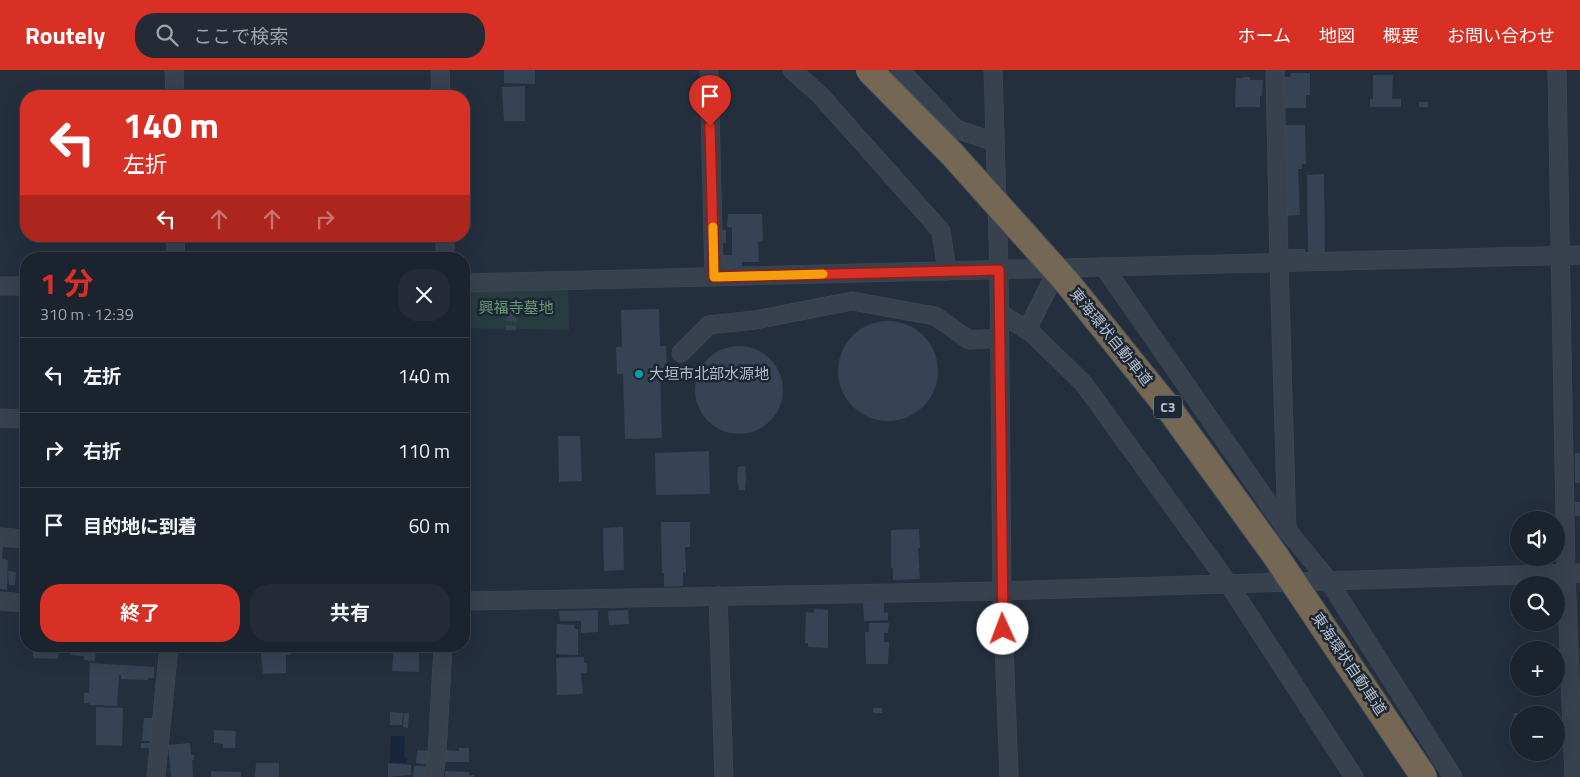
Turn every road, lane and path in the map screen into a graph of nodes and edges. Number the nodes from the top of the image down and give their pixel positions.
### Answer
1 (174, 70) edge
2 (440, 70) edge
3 (709, 70) edge
4 (792, 70) edge
5 (869, 70) edge
6 (900, 70) edge
7 (993, 70) edge
8 (1275, 70) edge
9 (1557, 70) edge
10 (175, 90) edge
11 (441, 90) edge
12 (995, 142) junction
13 (1580, 255) edge
14 (1560, 256) junction
15 (1279, 262) junction
16 (1104, 267) junction
17 (1058, 268) junction
18 (999, 270) junction
19 (947, 271) junction
20 (714, 277) junction
21 (470, 283) edge
22 (0, 286) edge
23 (20, 286) edge
24 (1000, 313) junction
25 (1027, 330) junction
26 (1000, 338) junction
27 (681, 353) dead end
28 (0, 418) edge
29 (20, 419) edge
30 (1287, 530) junction
31 (0, 537) edge
32 (20, 539) edge
33 (1573, 573) edge
34 (1328, 580) junction
35 (1288, 581) junction
36 (1228, 583) junction
37 (1002, 592) junction
38 (718, 596) junction
39 (0, 601) edge
40 (470, 601) edge
41 (20, 602) edge
42 (168, 652) edge
43 (443, 652) edge
44 (156, 777) edge
45 (434, 777) edge
46 (724, 777) edge
47 (1009, 777) edge
48 (1354, 777) edge
49 (1424, 777) edge
50 (1453, 777) edge
51 (1574, 777) edge

1 - 10 street
2 - 11 street
3 - 20 street
4 - 19 street
5 - 49 highway, 東海環状自動車道 / C3, bridge
6 - 12 street
7 - 12 street
8 - 15 street
9 - 14 street
12 - 18 street
13 - 14 street
14 - 15 street
14 - 33 street
15 - 16 street
15 - 30 street
16 - 17 street
16 - 30 street
17 - 18 street
17 - 25 street
18 - 19 street
18 - 24 street
19 - 20 street
20 - 21 street
22 - 23 street
24 - 25 street
24 - 26 street
25 - 36 street
26 - 27 street
26 - 37 street
28 - 29 street
30 - 34 street
30 - 35 street
31 - 32 street
33 - 34 street
33 - 51 street
34 - 35 street
34 - 50 street
35 - 36 street
36 - 37 street
36 - 48 street
37 - 38 street
37 - 47 street
38 - 40 street
38 - 46 street
39 - 41 street
42 - 44 street
43 - 45 street

